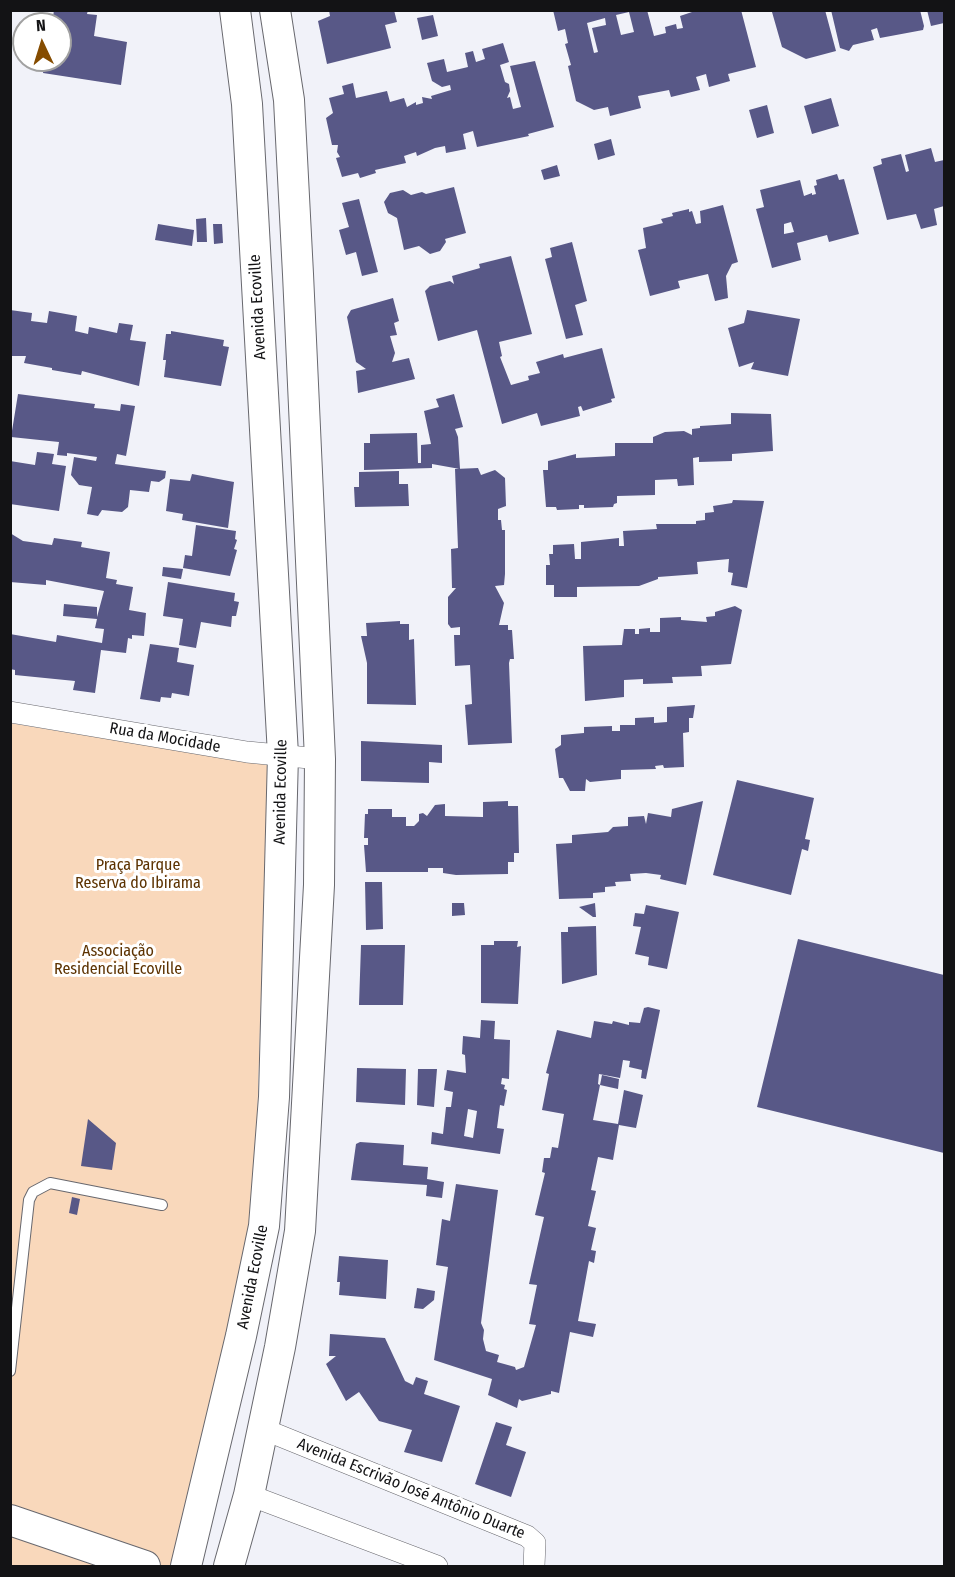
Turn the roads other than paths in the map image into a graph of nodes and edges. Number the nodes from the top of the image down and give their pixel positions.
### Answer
1 (235, 10) edge
2 (275, 10) edge
3 (289, 100) junction
4 (247, 104) junction
5 (10, 712) edge
6 (283, 755) junction
7 (320, 759) junction
8 (162, 1205) dead end
9 (241, 1336) junction
10 (280, 1347) junction
11 (10, 1371) edge
12 (263, 1429) junction
13 (249, 1495) junction
14 (10, 1520) edge
15 (145, 1566) edge
16 (186, 1566) edge
17 (229, 1566) edge
18 (437, 1566) edge
19 (534, 1566) edge

1 - 4 street, Avenida Ecoville
2 - 3 street
3 - 4 street
3 - 7 street
4 - 6 street, Avenida Ecoville
5 - 6 street, Rua da Mocidade
6 - 7 street, Rua da Mocidade
6 - 9 street, Avenida Ecoville
7 - 10 street
8 - 11 lane
9 - 10 street
9 - 16 street, Avenida Ecoville
10 - 12 street
12 - 13 street
12 - 19 street, Avenida Escrivão José Antônio Duarte
13 - 17 street
13 - 18 street
14 - 15 street

